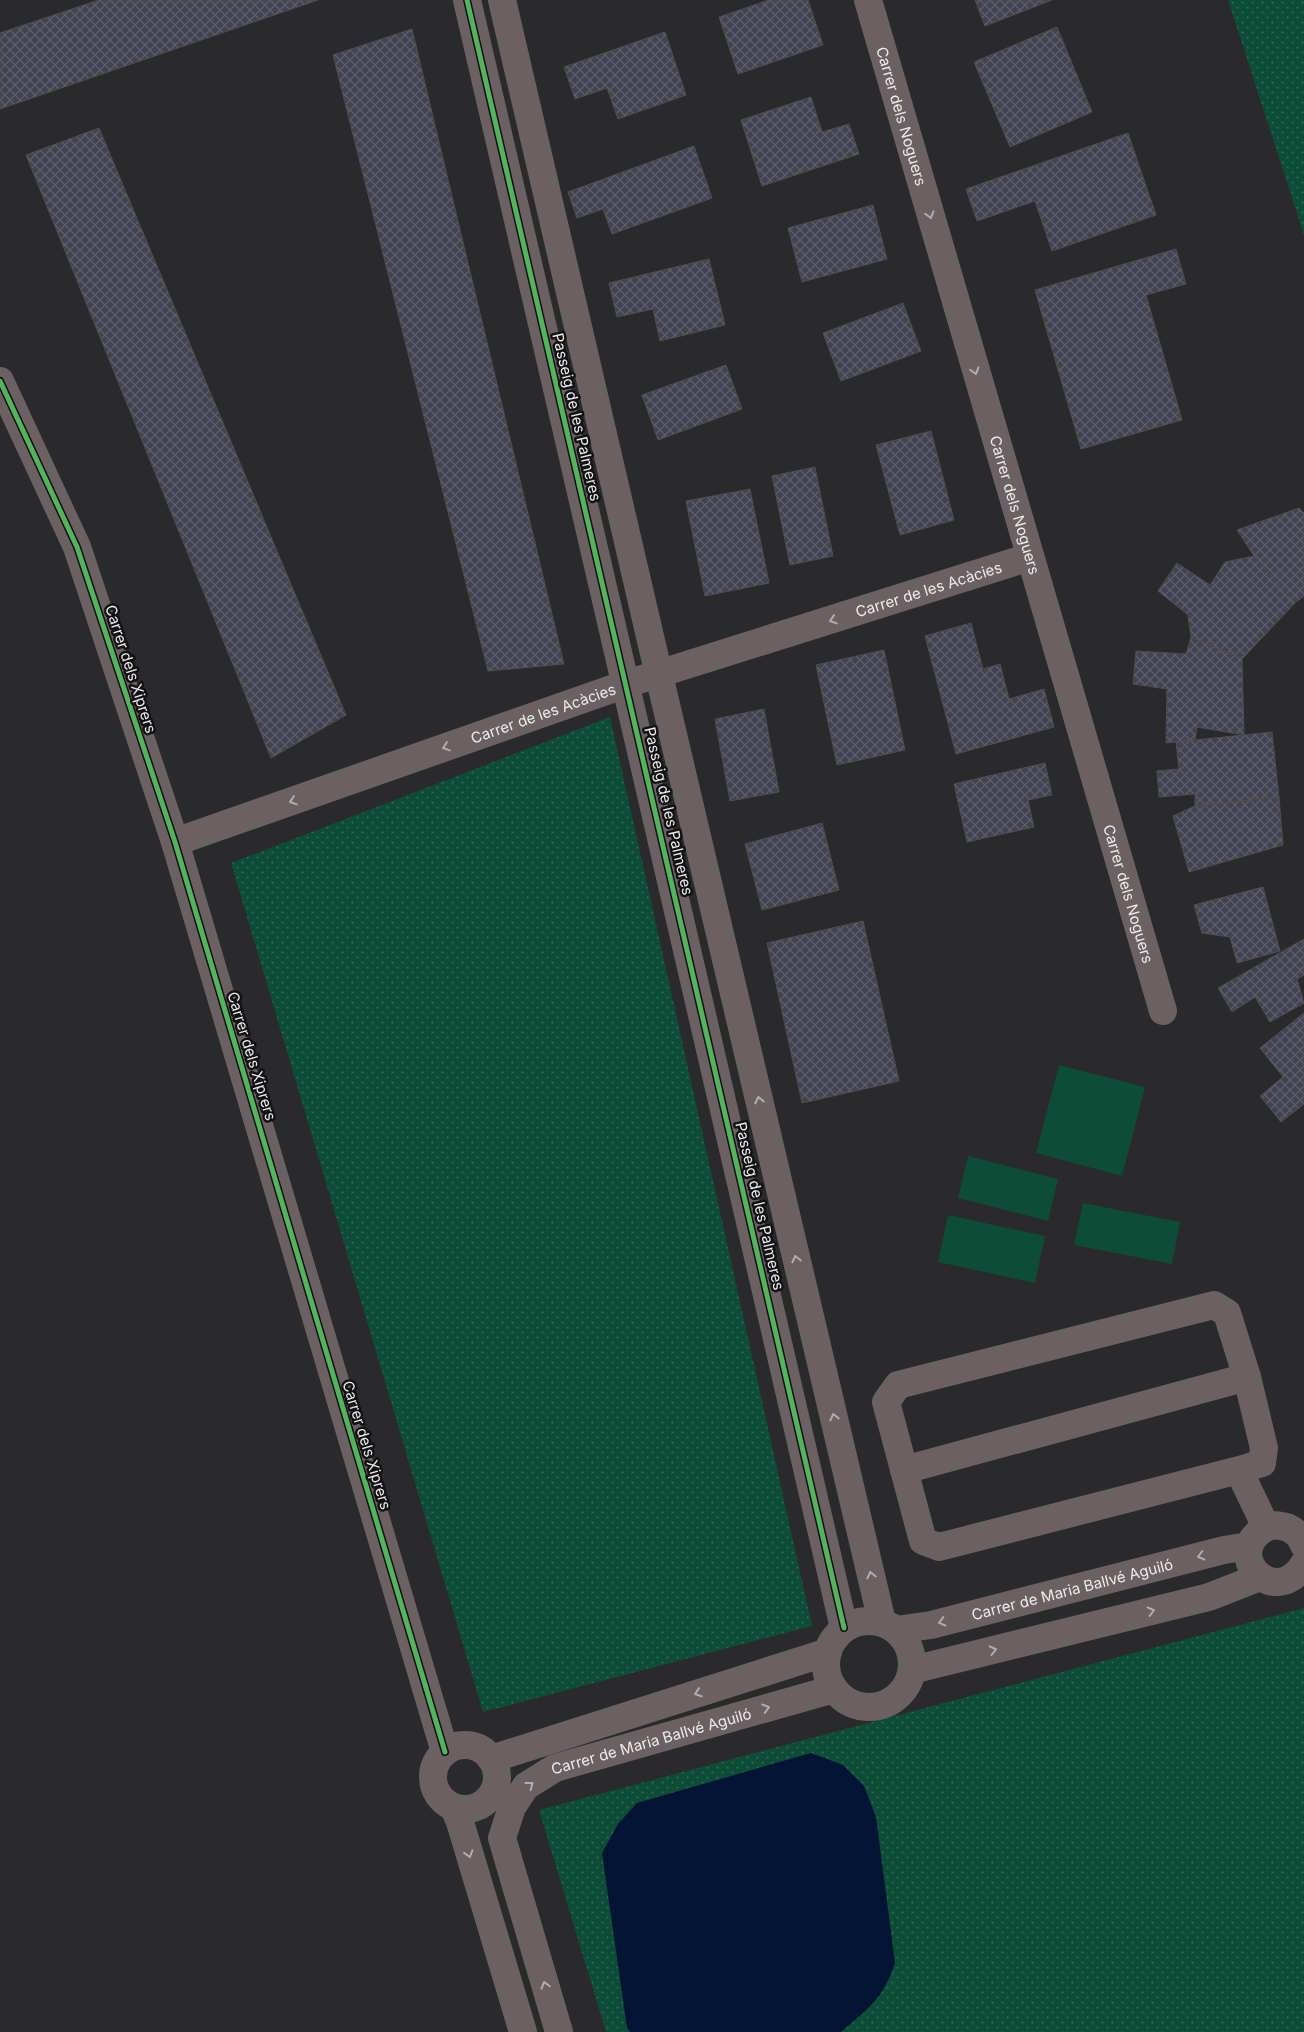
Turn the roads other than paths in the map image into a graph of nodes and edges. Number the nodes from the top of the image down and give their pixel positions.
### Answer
1 (467, 0) edge
2 (502, 0) edge
3 (868, 0) edge
4 (0, 381) edge
5 (1030, 557) junction
6 (659, 675) junction
7 (626, 684) junction
8 (175, 842) junction
9 (1163, 1011) dead end
10 (1247, 1377) junction
11 (1243, 1469) junction
12 (904, 1470) junction
13 (1258, 1536) junction
14 (1304, 1545) edge
15 (1304, 1564) edge
16 (1260, 1577) junction
17 (889, 1626) junction
18 (844, 1628) junction
19 (828, 1652) junction
20 (912, 1670) junction
21 (834, 1689) junction
22 (445, 1752) junction
23 (491, 1759) junction
24 (495, 1789) junction
25 (454, 1808) junction
26 (502, 1838) junction
27 (523, 2032) edge
28 (559, 2032) edge

1 - 7 street, Passeig de les Palmeres
2 - 6 street, Passeig de les Palmeres
3 -> 5 street, Carrer dels Noguers
4 - 8 street, Carrer dels Xiprers
5 -> 6 street, Carrer de les Acàcies
5 - 9 street, Carrer dels Noguers
6 - 7 street, Carrer de les Acàcies
17 -> 6 street, Passeig de les Palmeres
7 -> 8 street, Carrer de les Acàcies
7 - 18 street, Passeig de les Palmeres
8 - 22 street, Carrer dels Xiprers
10 - 11 street
10 - 12 street
10 - 12 street
11 - 12 street
11 - 13 street
13 - 14 street, Carrer de Maria Ballvé Aguiló
13 - 16 street
13 -> 17 street, Carrer de Maria Ballvé Aguiló
15 - 16 street
20 -> 16 street
17 - 18 street
17 - 20 street
18 - 19 street
19 - 21 street
19 -> 23 street, Carrer de Maria Ballvé Aguiló
20 - 21 street
26 -> 21 street, Carrer de Maria Ballvé Aguiló
22 - 23 street
22 - 25 street
23 - 24 street
24 - 25 street
24 - 26 street
25 -> 27 street
28 -> 26 street

